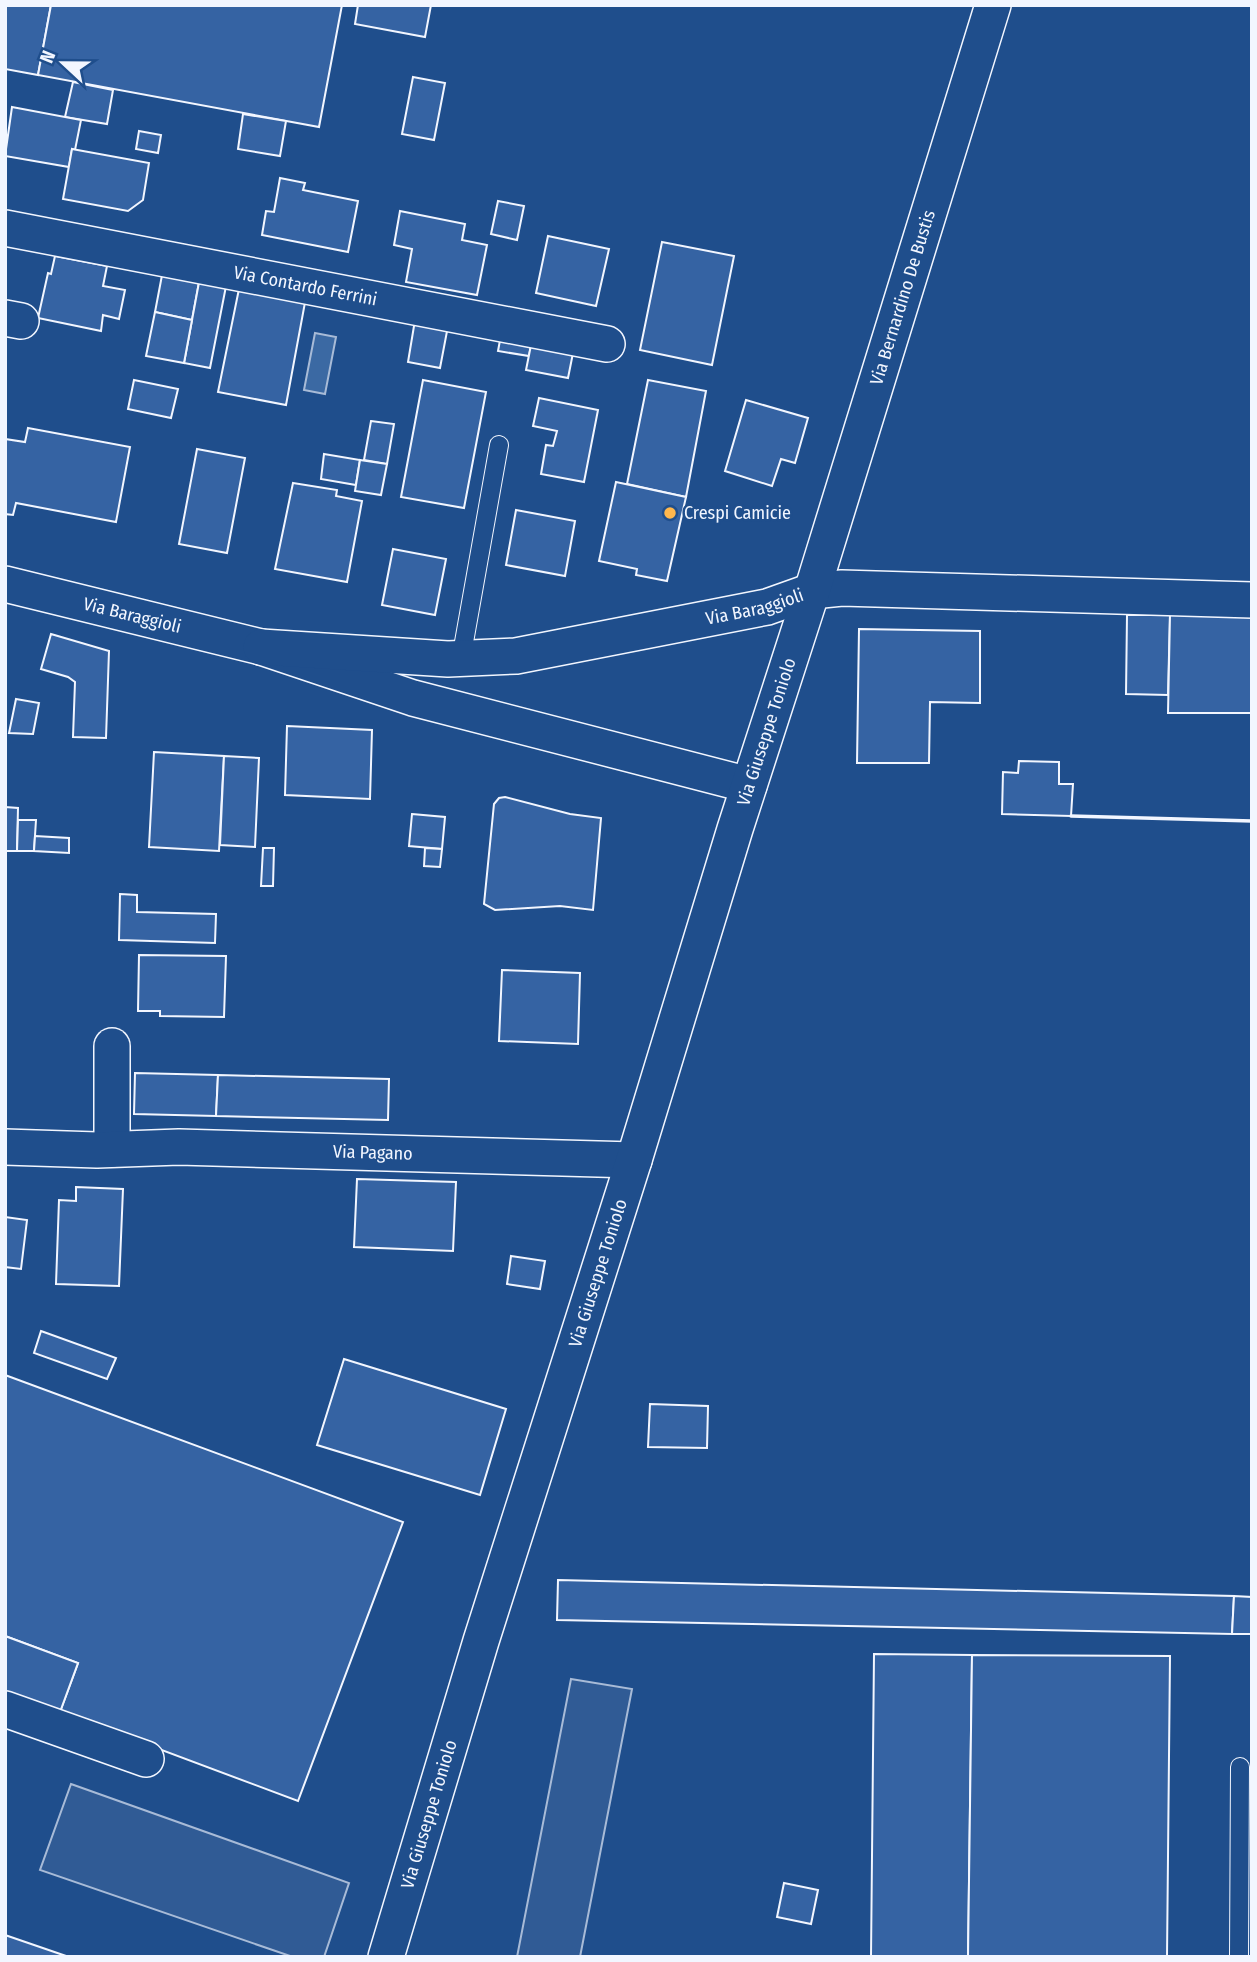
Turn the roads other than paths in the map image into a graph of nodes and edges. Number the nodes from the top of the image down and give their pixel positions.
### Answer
1 (993, 5) edge
2 (5, 228) edge
3 (607, 344) dead end
4 (499, 445) dead end
5 (5, 584) edge
6 (812, 591) junction
7 (1252, 600) edge
8 (261, 647) junction
9 (461, 659) junction
10 (749, 785) junction
11 (112, 1046) dead end
12 (5, 1147) edge
13 (112, 1149) junction
14 (634, 1160) junction
15 (5, 1709) edge
16 (146, 1759) dead end
17 (1240, 1767) dead end
18 (386, 1957) edge
19 (1239, 1957) edge

1 - 6 street, Via Bernardino De Bustis
2 - 3 street, Via Contardo Ferrini
4 - 9 lane
5 - 8 street, Via Baraggioli
6 - 7 street, Via Baraggioli
6 - 9 street, Via Baraggioli
6 - 10 street, Via Giuseppe Toniolo
8 - 9 street, Via Baraggioli
8 - 10 street, Via Baraggioli
10 - 14 street, Via Giuseppe Toniolo
11 - 13 street
12 - 13 street, Via Pagano
13 - 14 street, Via Pagano
14 - 18 street, Via Giuseppe Toniolo
15 - 16 street
17 - 19 lane

